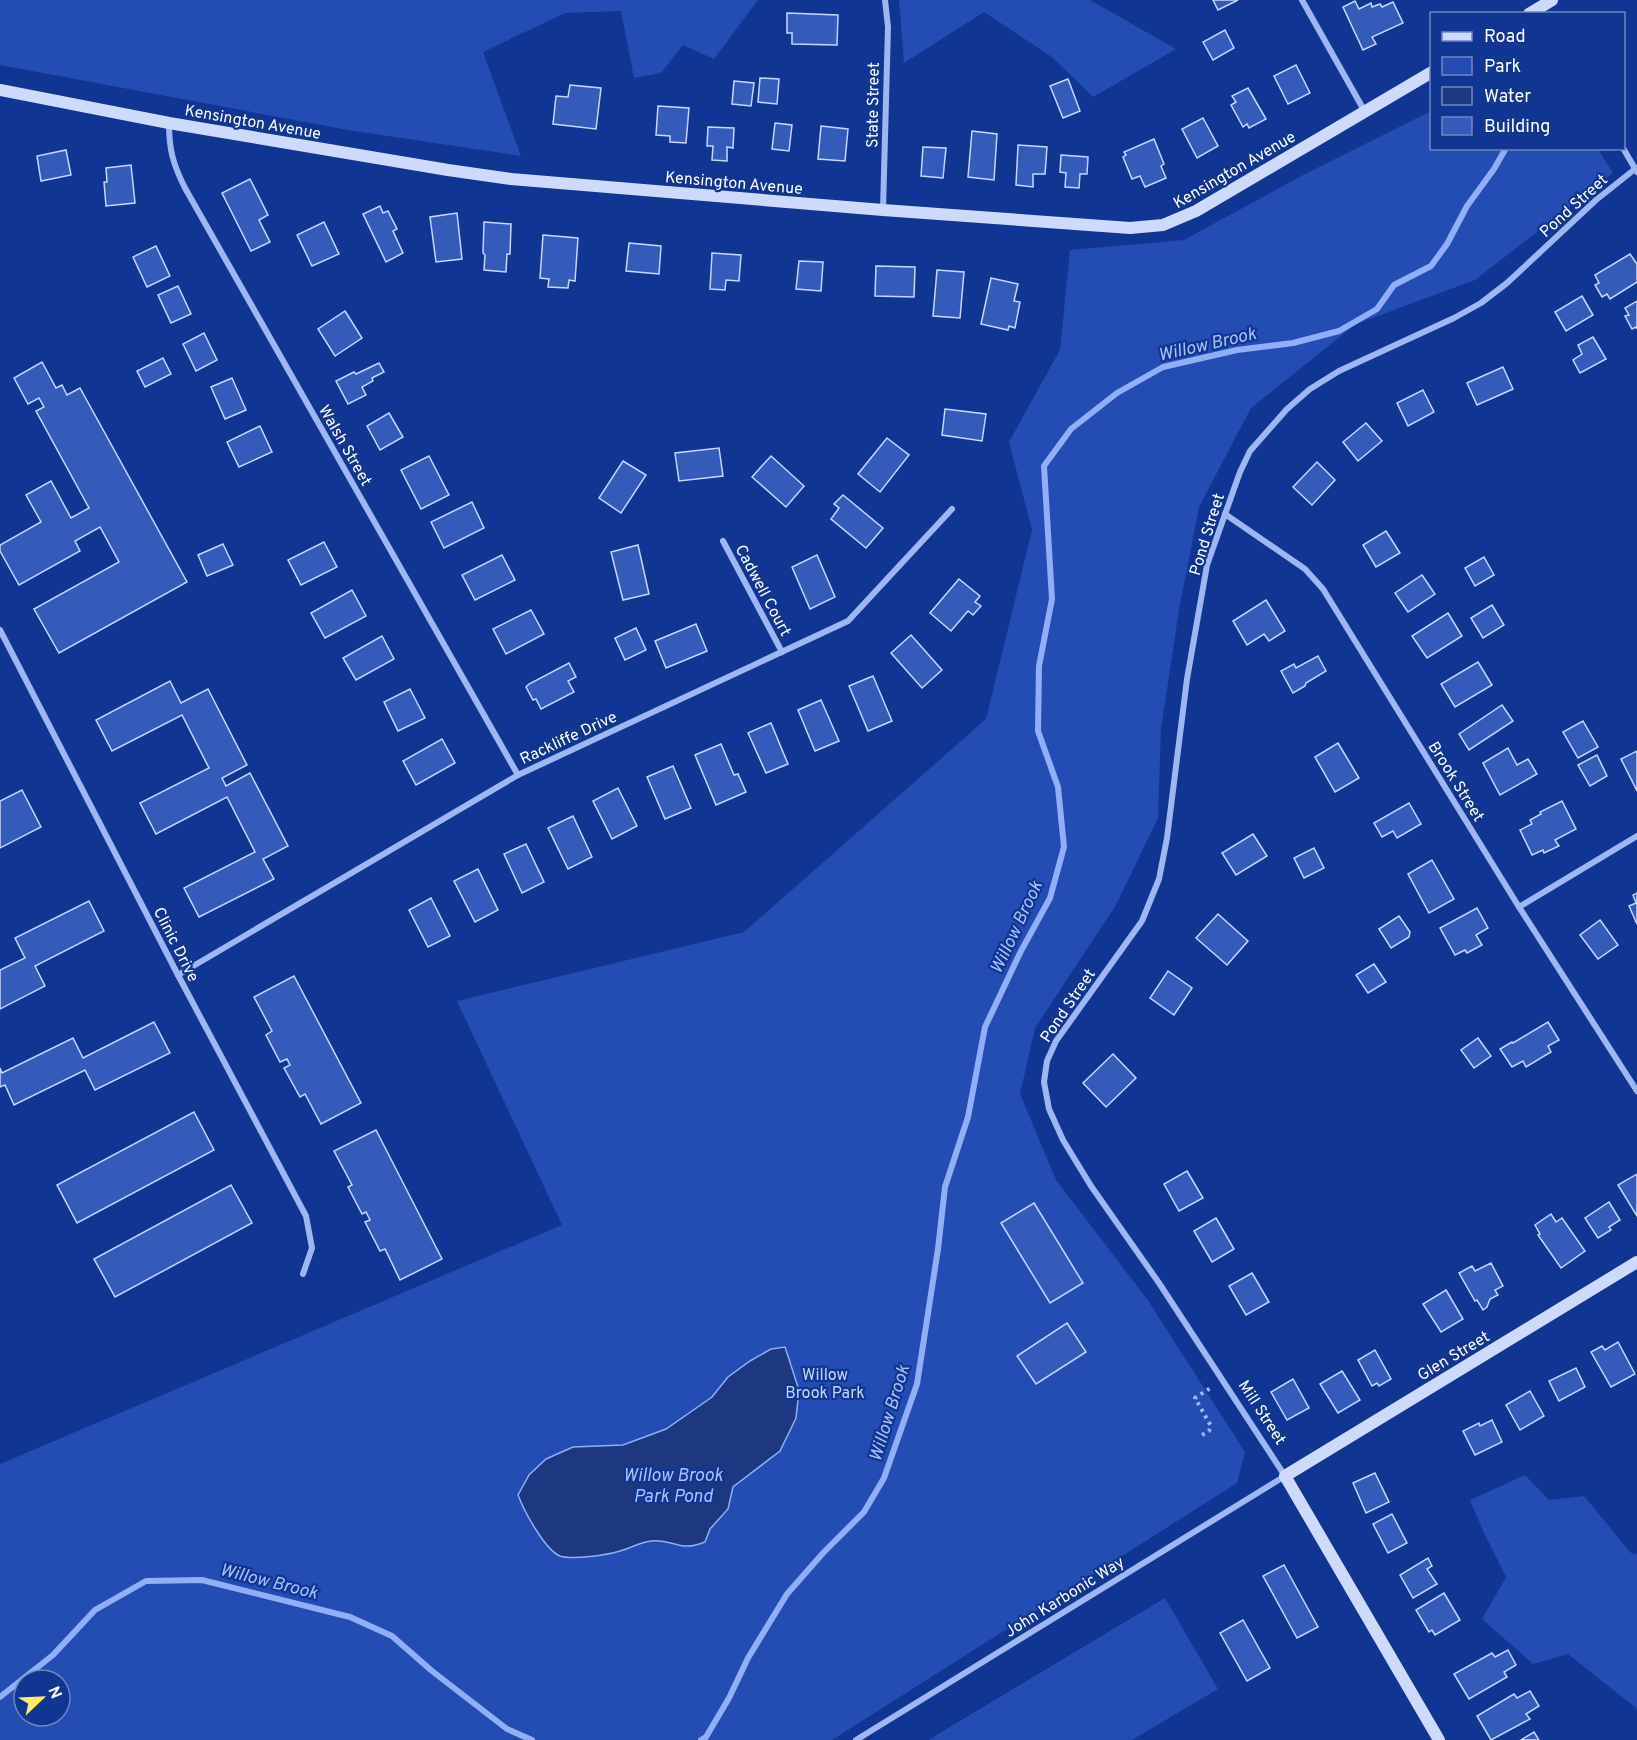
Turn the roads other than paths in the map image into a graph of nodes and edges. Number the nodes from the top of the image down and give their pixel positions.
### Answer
1 (885, 0) edge
2 (1302, 0) edge
3 (1430, 73) edge
4 (0, 90) edge
5 (1365, 112) junction
6 (169, 123) junction
7 (1624, 150) edge
8 (1636, 171) edge
9 (883, 210) junction
10 (952, 509) dead end
11 (1225, 514) junction
12 (723, 541) dead end
13 (0, 630) edge
14 (782, 652) junction
15 (518, 775) junction
16 (1637, 836) edge
17 (1519, 907) junction
18 (178, 975) junction
19 (1637, 1091) edge
20 (1049, 1109) joint
21 (1637, 1262) edge
22 (303, 1274) dead end
23 (1286, 1476) junction
24 (856, 1740) edge
25 (1439, 1740) edge

1 - 9 street, State Street
2 - 5 street
3 - 5 main road, Kensington Avenue
4 - 6 main road, Kensington Avenue
5 - 9 main road, Kensington Avenue
6 - 9 main road, Kensington Avenue
6 - 15 street, Walsh Street
7 - 8 street
8 - 11 street, Pond Street
10 - 14 street, Rackliffe Drive
11 - 17 street, Brook Street
11 - 20 street, Pond Street
12 - 14 street, Cadwell Court
13 - 18 street, Clinic Drive
14 - 15 street, Rackliffe Drive
15 - 18 street, Rackliffe Drive
16 - 17 street
17 - 19 street, Brook Street
18 - 22 street, Clinic Drive
20 - 23 street, Mill Street
21 - 23 main road, Glen Street
23 - 24 street, John Karbonic Way
23 - 25 main road, Mill Street

